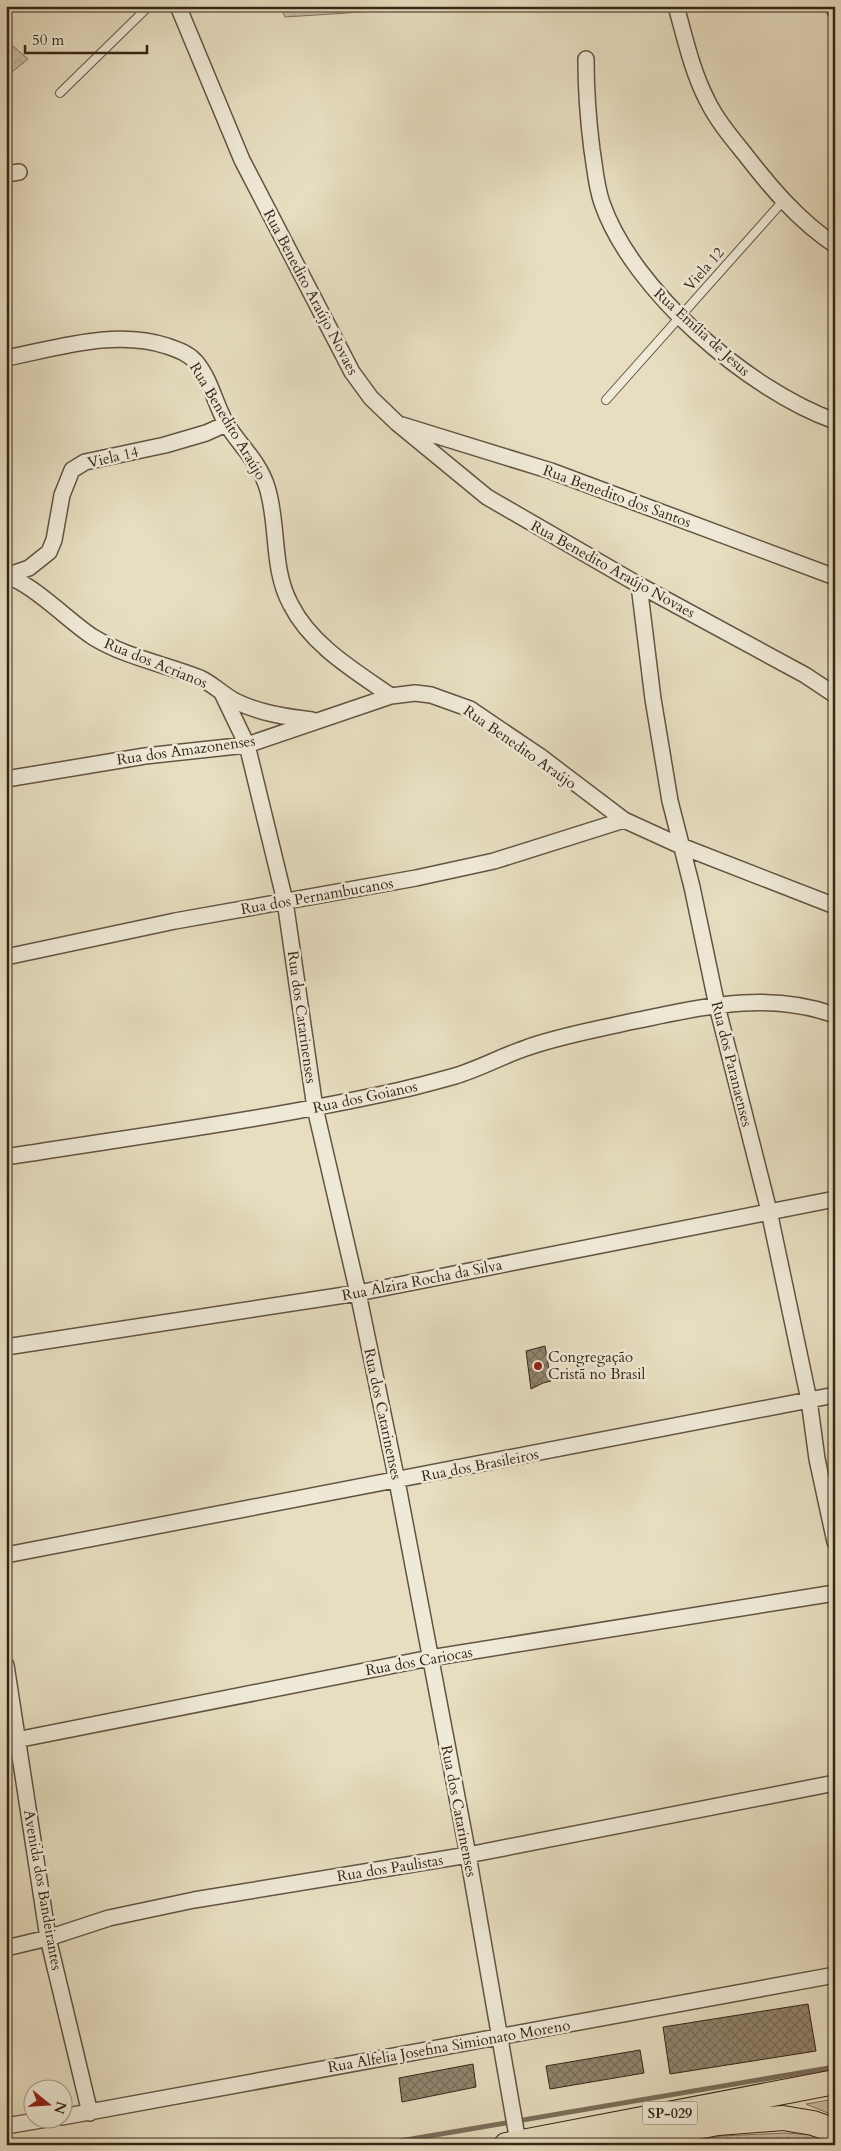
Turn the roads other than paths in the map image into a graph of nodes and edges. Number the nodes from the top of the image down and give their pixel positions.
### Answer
1 (11, 6) edge
2 (149, 6) edge
3 (178, 6) edge
4 (676, 6) edge
5 (832, 6) edge
6 (6, 10) edge
7 (835, 10) edge
8 (586, 59) dead end
9 (60, 93) dead end
10 (783, 201) junction
11 (835, 245) edge
12 (681, 317) junction
13 (6, 358) edge
14 (606, 400) dead end
15 (835, 421) edge
16 (397, 423) junction
17 (226, 424) junction
18 (6, 576) edge
19 (835, 577) edge
20 (639, 585) junction
21 (222, 693) junction
22 (835, 695) edge
23 (391, 696) junction
24 (318, 721) junction
25 (247, 745) junction
26 (6, 779) edge
27 (624, 820) junction
28 (681, 846) junction
29 (285, 900) junction
30 (835, 906) edge
31 (6, 957) edge
32 (717, 1006) junction
33 (835, 1014) edge
34 (315, 1108) junction
35 (6, 1157) edge
36 (835, 1200) edge
37 (768, 1211) junction
38 (358, 1293) junction
39 (6, 1347) edge
40 (835, 1395) edge
41 (810, 1400) junction
42 (397, 1481) junction
43 (835, 1542) edge
44 (6, 1556) edge
45 (835, 1593) edge
46 (430, 1658) junction
47 (6, 1665) edge
48 (12, 1740) edge
49 (835, 1783) edge
50 (468, 1856) junction
51 (48, 1938) junction
52 (6, 1948) edge
53 (835, 1974) edge
54 (498, 2036) junction
55 (835, 2082) edge
56 (90, 2112) junction
57 (72, 2115) edge
58 (22, 2123) edge
59 (6, 2126) edge
60 (835, 2131) edge
61 (513, 2140) edge
62 (602, 2145) edge

1 - 6 lane
2 - 9 lane
3 - 16 street, Rua Benedito Araújo Novaes
4 - 10 street
5 - 7 street
8 - 12 street, Rua Emília de Jesus
10 - 11 street
10 - 12 lane, Viela 12
12 - 14 lane, Viela 12
12 - 15 street, Rua Emília de Jesus
13 - 17 street, Rua Benedito Araújo
16 - 19 street, Rua Benedito dos Santos
16 - 20 street, Rua Benedito Araújo Novaes
17 - 18 street, Viela 14
17 - 23 street, Rua Benedito Araújo
18 - 21 street, Rua dos Acrianos
20 - 22 street, Rua Benedito Araújo Novaes
20 - 28 street, Rua dos Paranaenses
21 - 24 street, Rua dos Acrianos
21 - 25 street, Rua dos Catarinenses
23 - 24 street, Rua dos Amazonenses
23 - 27 street, Rua Benedito Araújo
24 - 25 street, Rua dos Amazonenses
25 - 26 street, Rua dos Amazonenses
25 - 29 street, Rua dos Catarinenses
27 - 28 street, Rua Benedito Araújo
27 - 29 street, Rua dos Pernambucanos
28 - 30 street, Rua Benedito Araújo
28 - 32 street, Rua dos Paranaenses
29 - 31 street, Rua dos Pernambucanos
29 - 34 street, Rua dos Catarinenses
32 - 33 street, Rua dos Goianos
32 - 34 street, Rua dos Goianos
32 - 37 street, Rua dos Paranaenses
34 - 35 street, Rua dos Goianos
34 - 38 street, Rua dos Catarinenses
36 - 37 street, Rua Alzira Rocha da Silva
37 - 38 street, Rua Alzira Rocha da Silva
37 - 41 street, Rua dos Paranaenses
38 - 39 street, Rua Alzira Rocha da Silva
38 - 42 street, Rua dos Catarinenses
40 - 41 street, Rua dos Brasileiros
41 - 42 street, Rua dos Brasileiros
41 - 43 street, Rua dos Paranaenses
42 - 44 street, Rua dos Brasileiros
42 - 46 street, Rua dos Catarinenses
45 - 46 street, Rua dos Cariocas
46 - 48 street, Rua dos Cariocas
46 - 50 street, Rua dos Catarinenses
47 - 48 street, Avenida dos Bandeirantes
48 - 51 street, Avenida dos Bandeirantes
49 - 50 street, Rua dos Paulistas
50 - 51 street, Rua dos Paulistas
50 - 54 street, Rua dos Catarinenses
51 - 52 street, Rua dos Paulistas
51 - 56 street, Avenida dos Bandeirantes
53 - 54 street, Rua Alfelia Josefina Simionato Moreno
54 - 56 street, Rua Alfelia Josefina Simionato Moreno
54 - 61 street, Rua dos Catarinenses
55 - 61 highway, SP-029
56 - 57 street, Rua Alfelia Josefina Simionato Moreno
58 - 59 street
60 - 62 highway, SP-029

